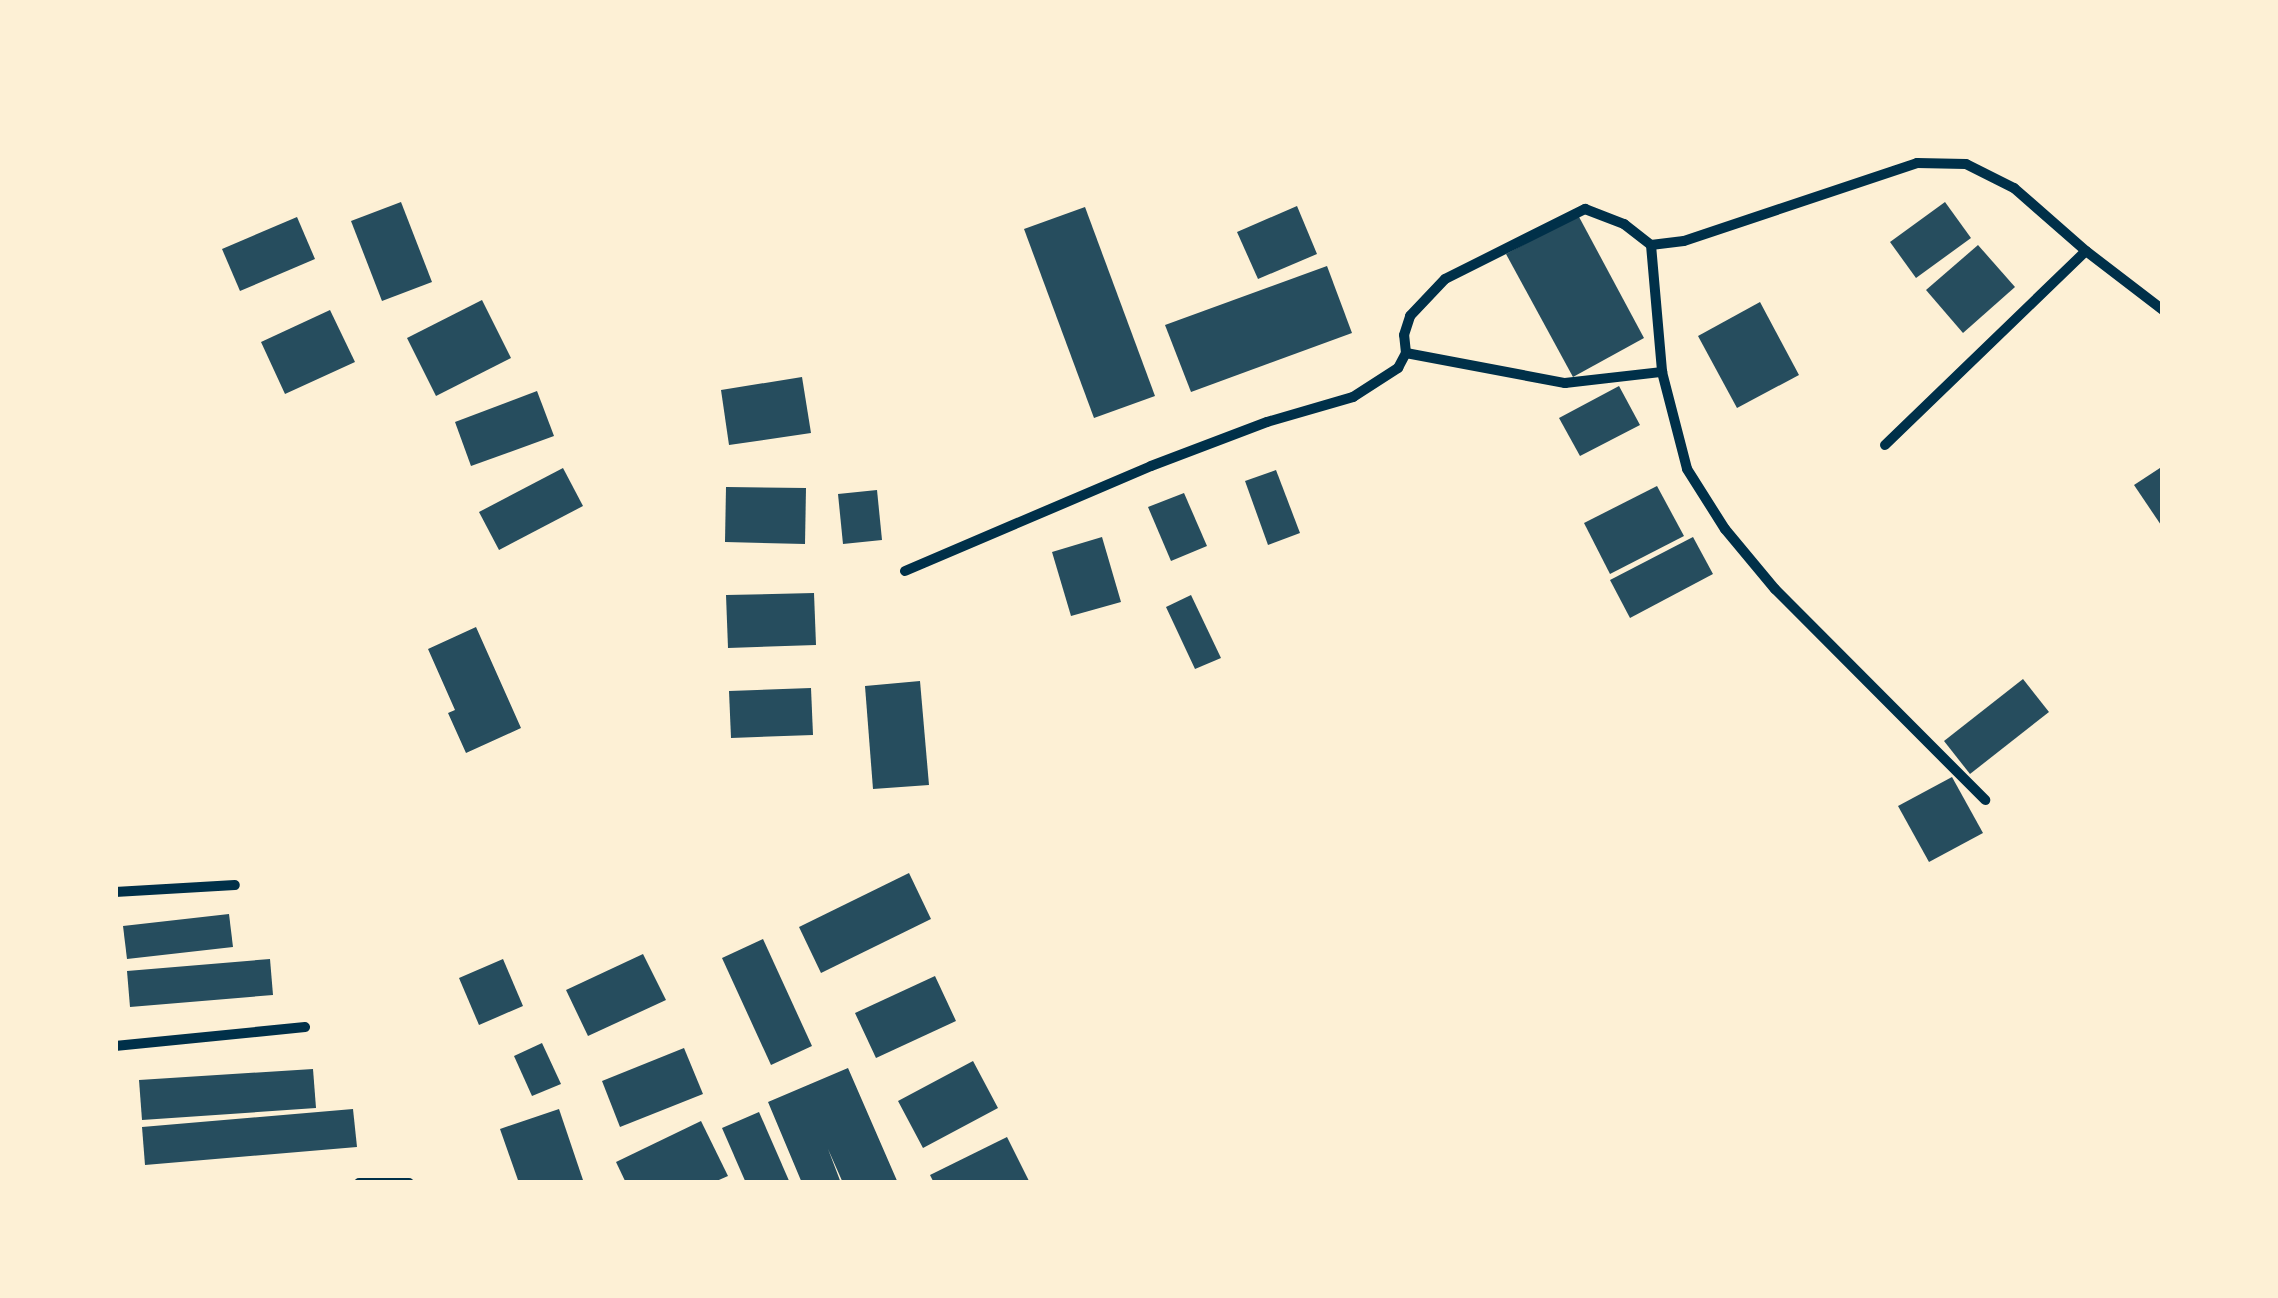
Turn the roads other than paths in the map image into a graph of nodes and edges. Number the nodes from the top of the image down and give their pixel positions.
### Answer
1 (1651, 245) junction
2 (2086, 252) junction
3 (2163, 310) edge
4 (1406, 352) junction
5 (1662, 372) junction
6 (1884, 445) dead end
7 (905, 571) dead end
8 (1985, 800) dead end
9 (235, 884) dead end
10 (115, 892) edge
11 (305, 1028) dead end
12 (115, 1046) edge
13 (359, 1183) edge
14 (410, 1183) edge

1 - 2 street
1 - 4 street
1 - 5 street
2 - 3 street
2 - 6 street
4 - 5 street
4 - 7 street
5 - 8 street
9 - 10 street
11 - 12 street
13 - 14 street

